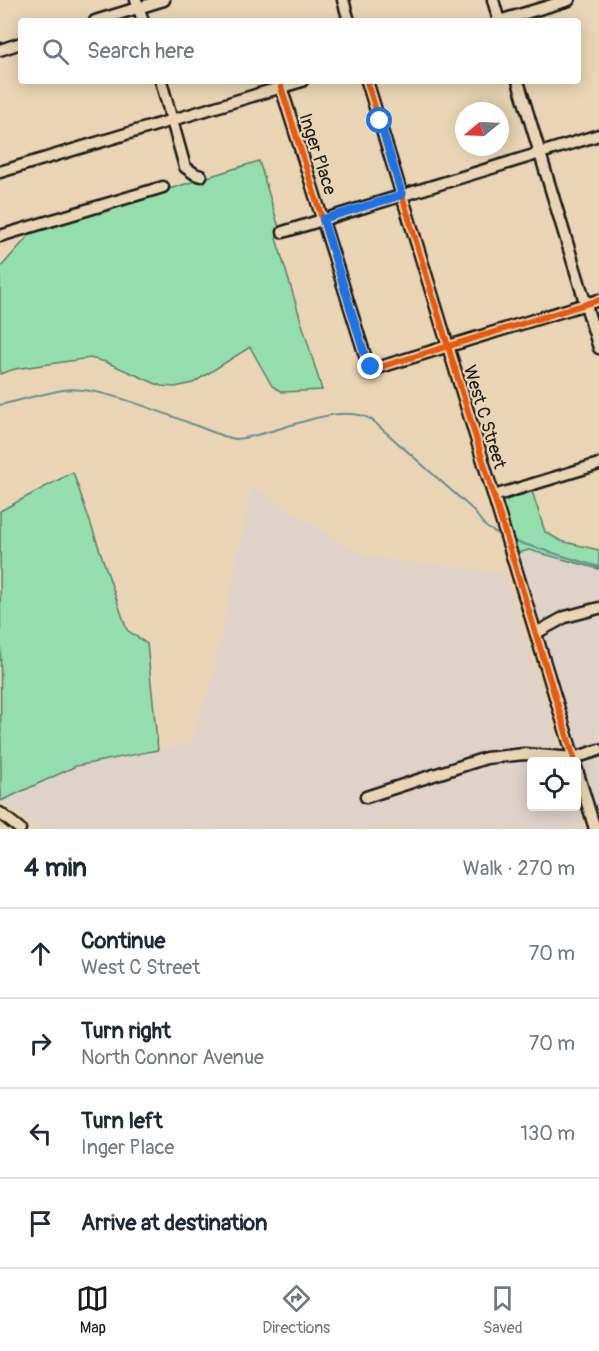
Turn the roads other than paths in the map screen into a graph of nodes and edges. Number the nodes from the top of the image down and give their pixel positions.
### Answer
1 (164, 0) edge
2 (343, 0) edge
3 (493, 0) edge
4 (569, 0) edge
5 (137, 4) edge
6 (102, 18) edge
7 (348, 18) edge
8 (498, 18) edge
9 (509, 18) edge
10 (18, 44) edge
11 (0, 50) edge
12 (162, 84) edge
13 (292, 84) edge
14 (368, 84) edge
15 (519, 84) edge
16 (281, 87) junction
17 (173, 120) junction
18 (599, 135) edge
19 (540, 153) junction
20 (0, 172) edge
21 (201, 176) dead end
22 (163, 187) dead end
23 (402, 195) junction
24 (323, 219) junction
25 (283, 232) dead end
26 (0, 236) edge
27 (599, 300) edge
28 (586, 304) junction
29 (448, 346) junction
30 (599, 348) edge
31 (599, 464) edge
32 (494, 496) junction
33 (599, 608) edge
34 (536, 633) junction
35 (599, 750) edge
36 (543, 757) edge
37 (573, 757) edge
38 (581, 759) edge
39 (581, 782) edge
40 (366, 797) dead end
41 (0, 813) edge
42 (20, 829) edge
43 (595, 829) edge

1 - 5 street
2 - 7 street
3 - 8 street
4 - 9 street
5 - 6 street
10 - 11 street
12 - 17 street
13 - 16 street
14 - 23 street, West C Street
15 - 19 street
16 - 17 street
16 - 24 street, Inger Place
17 - 20 street
17 - 21 street
18 - 19 street
19 - 23 street
19 - 28 street
22 - 26 street
23 - 24 street
23 - 29 street, West C Street
24 - 25 street
24 - 29 street, Inger Place
27 - 28 street
28 - 29 street
28 - 30 street
29 - 32 street, West C Street
31 - 32 street
32 - 34 street, West C Street
33 - 34 street
34 - 37 street, West C Street
35 - 38 street
36 - 40 street
39 - 43 street, West C Street
41 - 42 street

